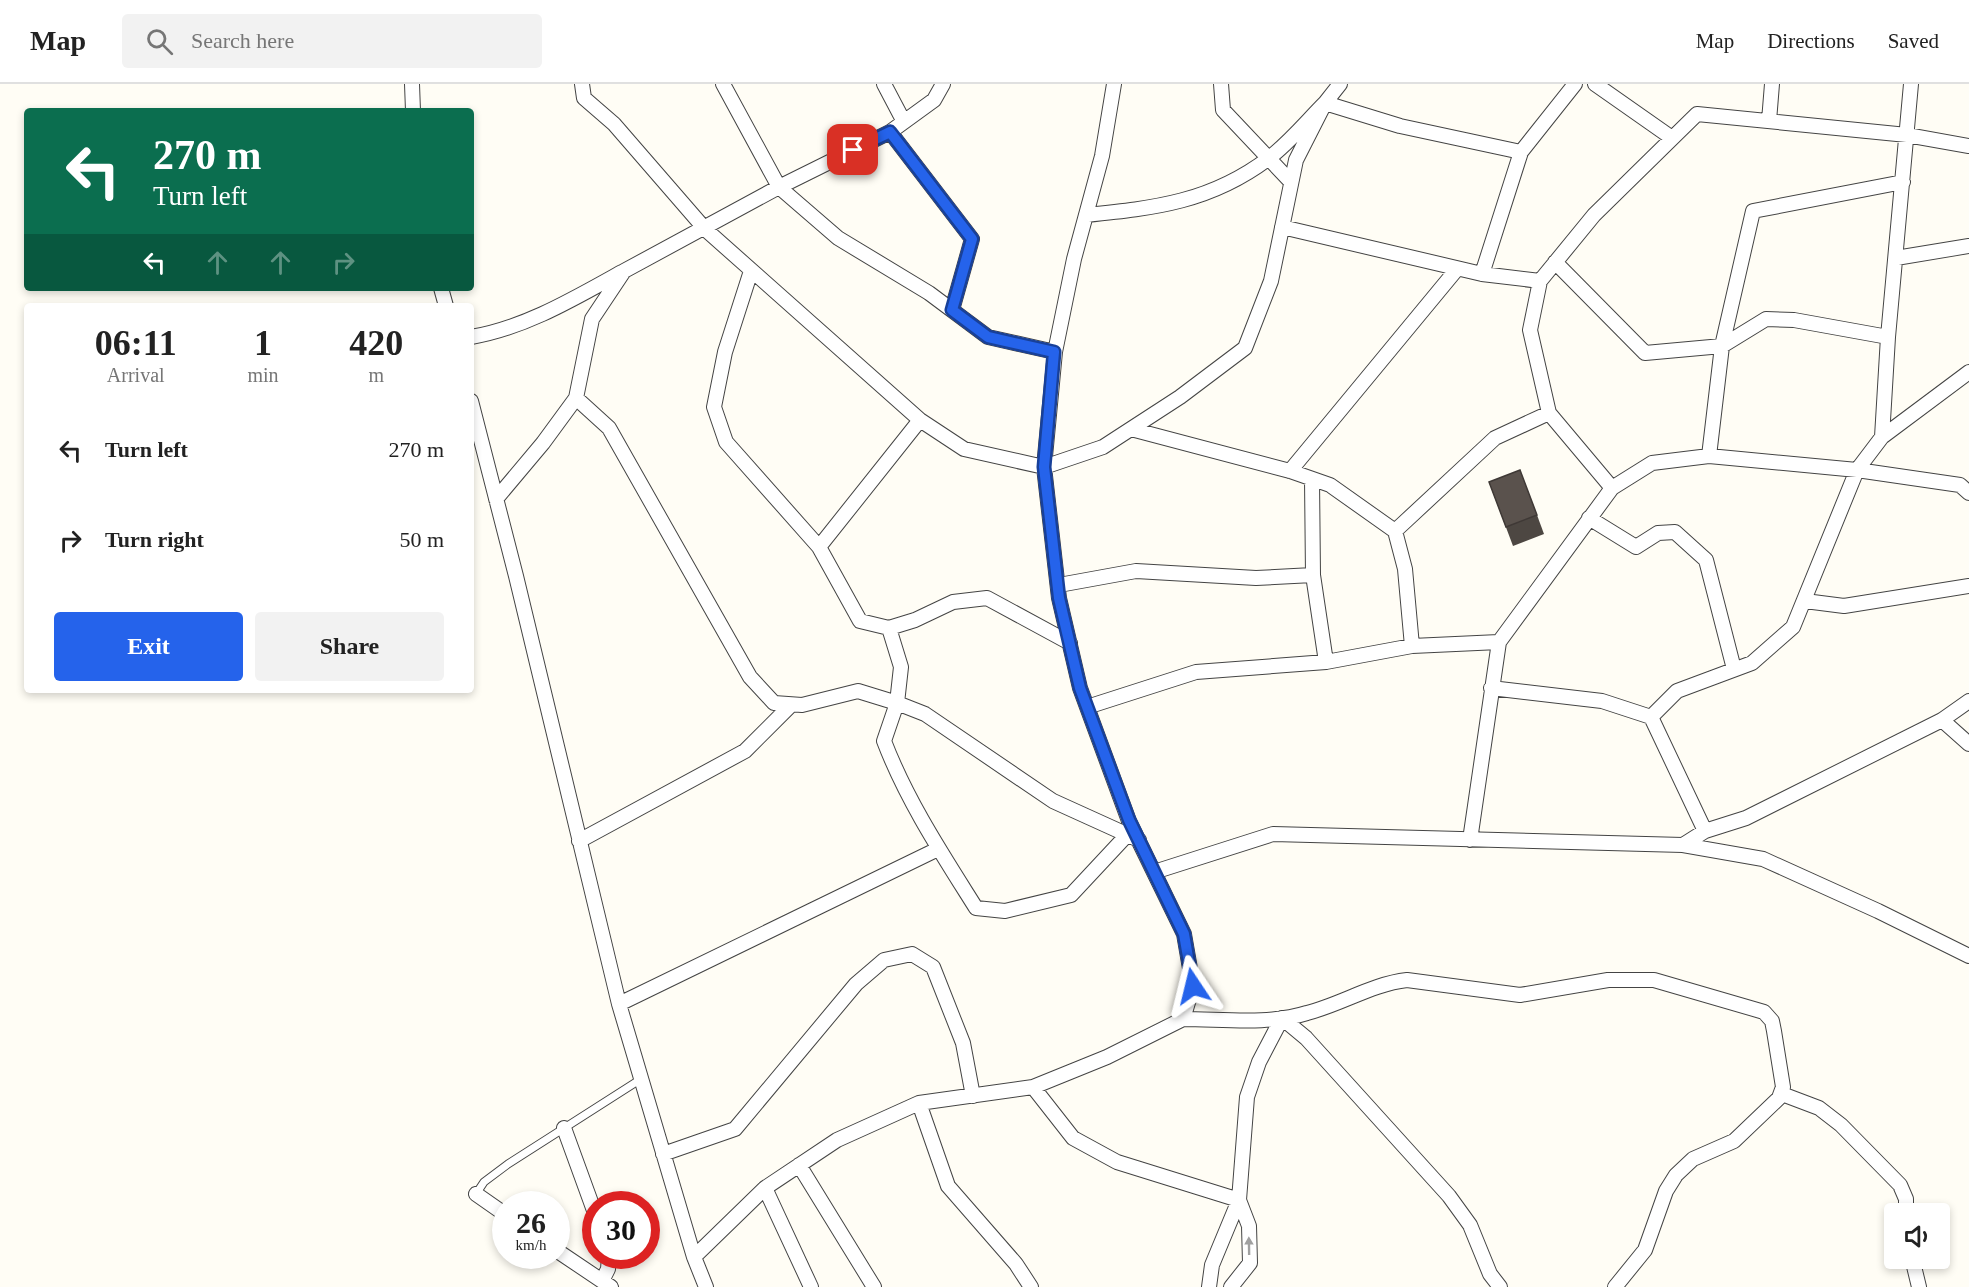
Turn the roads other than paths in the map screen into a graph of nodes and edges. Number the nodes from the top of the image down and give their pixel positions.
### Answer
1 (412, 84) edge
2 (582, 84) edge
3 (723, 84) edge
4 (884, 84) edge
5 (944, 84) edge
6 (1114, 84) edge
7 (1221, 84) edge
8 (1340, 84) edge
9 (1575, 84) edge
10 (1595, 84) edge
11 (1772, 84) edge
12 (1911, 84) edge
13 (1325, 103) junction
14 (413, 108) edge
15 (1769, 121) junction
16 (904, 122) junction
17 (890, 132) junction
18 (1906, 135) junction
19 (1672, 138) junction
20 (1969, 146) edge
21 (1521, 152) junction
22 (1269, 158) junction
23 (1291, 182) junction
24 (1903, 182) junction
25 (779, 187) junction
26 (1086, 215) junction
27 (1282, 227) junction
28 (705, 229) junction
29 (1969, 246) edge
30 (1896, 258) junction
31 (1555, 262) junction
32 (1457, 269) junction
33 (624, 271) junction
34 (751, 271) junction
35 (1482, 274) junction
36 (1540, 281) junction
37 (952, 310) junction
38 (474, 336) edge
39 (1888, 337) junction
40 (1722, 346) junction
41 (1054, 352) junction
42 (1969, 372) edge
43 (576, 398) junction
44 (474, 413) edge
45 (1549, 413) junction
46 (920, 420) junction
47 (1131, 429) junction
48 (1882, 437) junction
49 (1709, 456) junction
50 (1044, 467) junction
51 (1857, 470) junction
52 (1290, 471) junction
53 (1312, 479) junction
54 (1612, 488) junction
55 (1969, 494) edge
56 (496, 500) junction
57 (1589, 518) junction
58 (1395, 531) junction
59 (819, 547) junction
60 (1313, 575) junction
61 (1059, 585) junction
62 (1969, 586) edge
63 (1805, 601) junction
64 (889, 628) junction
65 (1499, 642) junction
66 (1070, 643) junction
67 (1412, 646) junction
68 (1326, 662) junction
69 (1734, 669) junction
70 (1491, 688) junction
71 (1969, 701) edge
72 (897, 703) junction
73 (791, 705) junction
74 (1087, 707) junction
75 (1651, 717) junction
76 (1942, 720) junction
77 (1969, 744) edge
78 (1705, 831) junction
79 (1133, 837) junction
80 (1470, 840) junction
81 (579, 841) junction
82 (1683, 845) junction
83 (938, 849) junction
84 (1154, 872) junction
85 (1969, 956) edge
86 (619, 1004) junction
87 (1282, 1018) junction
88 (1183, 1019) junction
89 (641, 1079) junction
90 (1034, 1087) junction
91 (1782, 1094) junction
92 (973, 1096) junction
93 (920, 1104) junction
94 (564, 1128) junction
95 (663, 1154) junction
96 (799, 1166) junction
97 (765, 1188) junction
98 (587, 1191) edge
99 (476, 1194) joint
100 (1239, 1200) junction
101 (1906, 1203) edge
102 (492, 1205) edge
103 (694, 1257) junction
104 (570, 1259) edge
105 (608, 1269) edge
106 (1915, 1269) edge
107 (607, 1284) edge
108 (706, 1287) edge
109 (811, 1287) edge
110 (874, 1287) edge
111 (1031, 1287) edge
112 (1209, 1287) edge
113 (1231, 1287) edge
114 (1500, 1287) edge
115 (1616, 1287) edge
116 (1919, 1287) edge

1 - 14 street
2 - 28 street
3 - 25 street
4 - 16 street
5 - 16 street
6 - 26 street
7 - 22 street
8 - 13 street
9 - 21 street
10 - 19 street
11 - 15 street
12 - 18 street
13 - 21 street
13 - 22 street
13 - 23 street
15 - 18 street
15 - 19 street
16 - 17 street
17 - 25 street
17 - 37 street
18 - 20 street
18 - 24 street
19 - 31 street
21 - 35 street
22 - 23 street
22 - 26 street
23 - 27 street
24 - 30 street
24 - 40 street
25 - 28 street
25 - 37 street
26 - 41 street
27 - 32 street
27 - 47 street
28 - 33 street
28 - 34 street
29 - 30 street
30 - 39 street
31 - 36 street
31 - 40 street
32 - 35 street
32 - 52 street
33 - 38 street
33 - 43 street
34 - 46 street
34 - 59 street
35 - 36 street
36 - 45 street
37 - 41 street
39 - 40 street
39 - 48 street
40 - 49 street
41 - 50 street
42 - 48 street
43 - 56 street
43 - 73 street
44 - 56 street
45 - 54 street
45 - 58 street
46 - 50 street
46 - 59 street
47 - 50 street
47 - 52 street
48 - 51 street
49 - 51 street
49 - 54 street
50 - 61 street
51 - 55 street
51 - 63 street
52 - 53 street
53 - 58 street
53 - 60 street
54 - 57 street
56 - 81 street
57 - 65 street
57 - 69 street
58 - 67 street
59 - 64 street
60 - 61 street
60 - 68 street
61 - 66 street
62 - 63 street
63 - 69 street
64 - 66 street
64 - 72 street
65 - 67 street
65 - 70 street
66 - 74 street
67 - 68 street
68 - 74 street
69 - 75 street
70 - 75 street
70 - 80 street
71 - 76 street
72 - 73 street
72 - 79 street
72 - 83 street
73 - 81 street
74 - 79 street
75 - 78 street
76 - 77 street
76 - 78 street
78 - 82 street
79 - 83 street
79 - 84 street
80 - 82 street
80 - 84 street
81 - 86 street
82 - 85 street
83 - 86 street
84 - 88 street
86 - 89 street
87 - 88 street
87 - 91 street
87 - 100 street
87 - 114 street
88 - 90 street
89 - 94 lane
89 - 95 street
90 - 92 street
90 - 100 street
91 - 101 street
91 - 115 street
92 - 93 street
92 - 95 street
93 - 96 street
93 - 111 street
94 - 98 street
94 - 99 lane
95 - 103 street
96 - 97 street
96 - 110 street
97 - 103 street
97 - 109 street
99 - 102 street
100 - 112 street
113 -> 100 street
103 - 108 street
104 - 107 street
105 - 107 street
106 - 116 street

